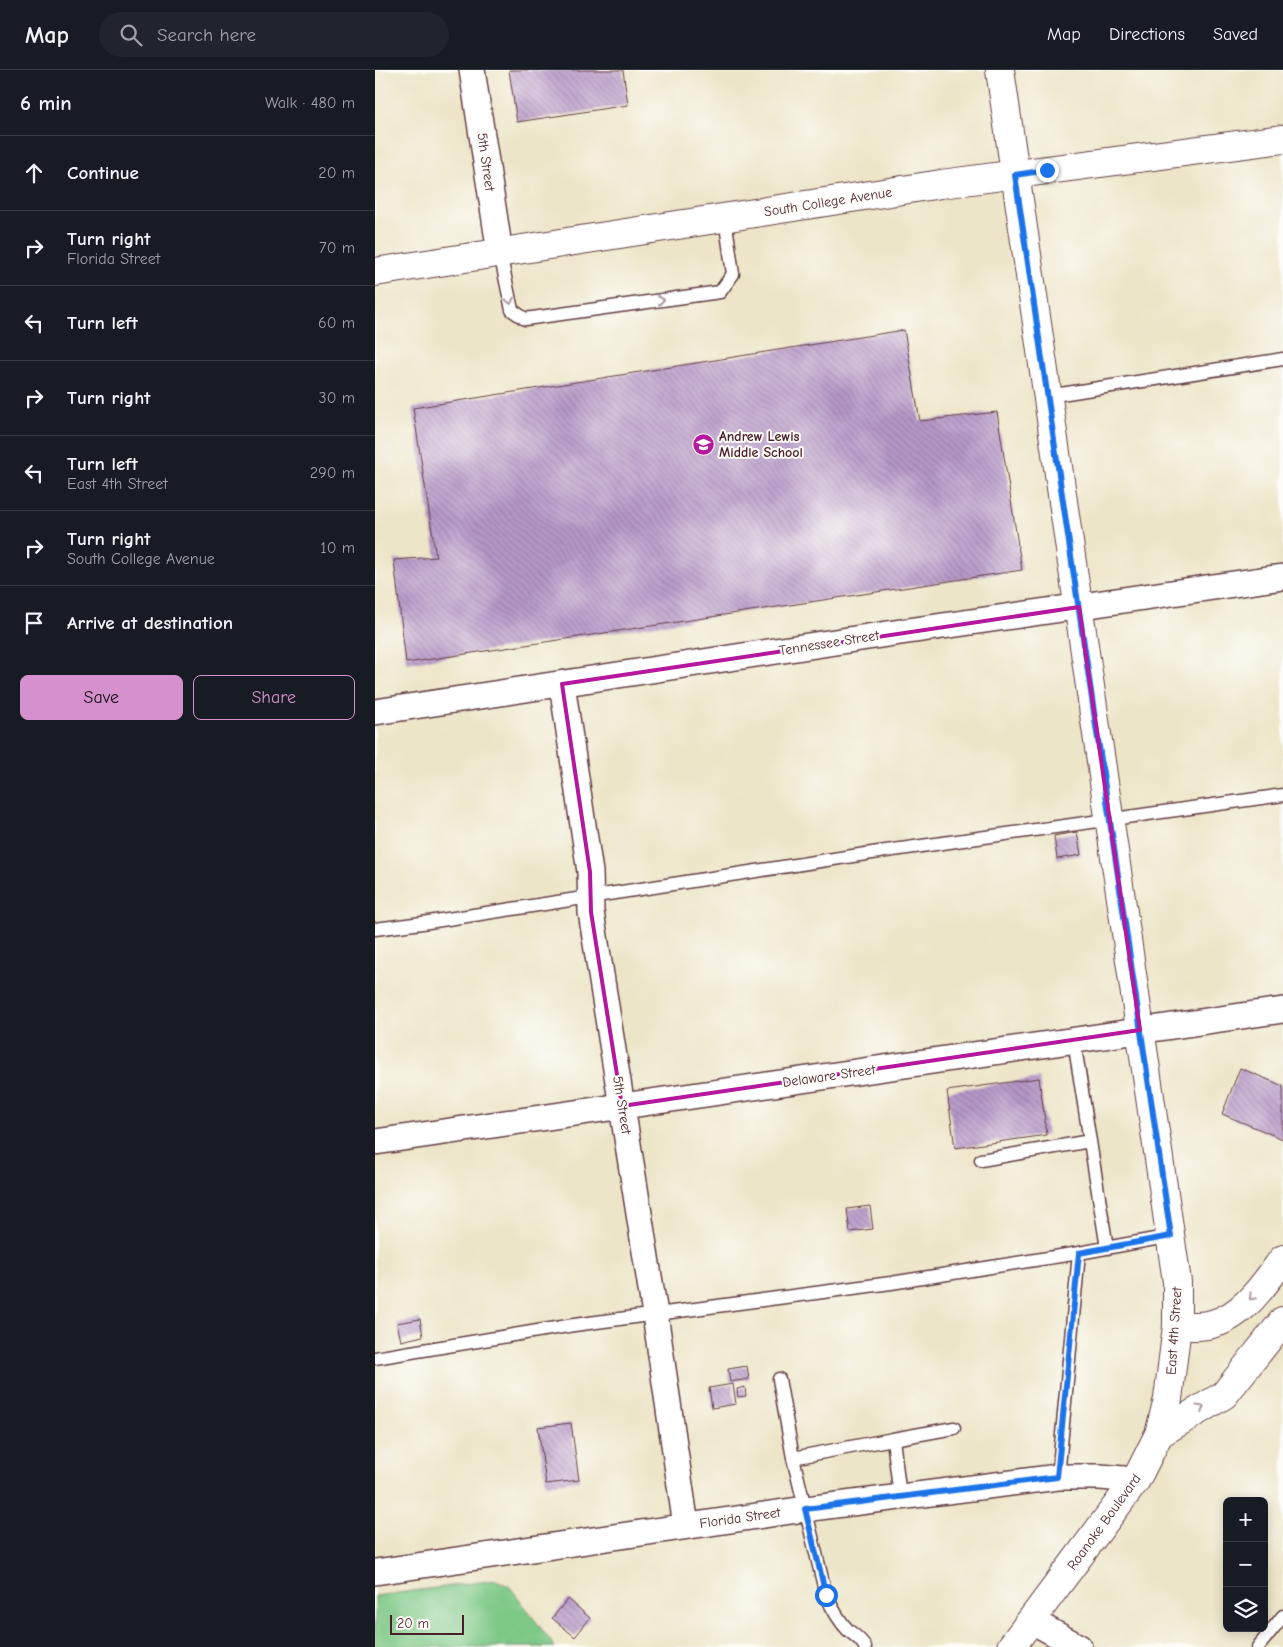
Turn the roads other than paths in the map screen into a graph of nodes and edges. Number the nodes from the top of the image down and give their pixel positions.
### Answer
1 (473, 70) edge
2 (999, 70) edge
3 (1283, 139) edge
4 (1015, 175) junction
5 (725, 218) junction
6 (500, 253) junction
7 (375, 272) edge
8 (1283, 359) edge
9 (1048, 396) junction
10 (1283, 577) edge
11 (1079, 607) junction
12 (562, 684) junction
13 (375, 712) edge
14 (1283, 795) edge
15 (1110, 819) junction
16 (592, 896) junction
17 (375, 929) edge
18 (1283, 1010) edge
19 (1141, 1030) junction
20 (1074, 1041) junction
21 (622, 1106) junction
22 (1090, 1141) junction
23 (375, 1142) edge
24 (981, 1160) dead end
25 (1171, 1236) junction
26 (1107, 1248) junction
27 (1079, 1253) junction
28 (1283, 1259) edge
29 (655, 1314) junction
30 (1283, 1321) edge
31 (1177, 1326) junction
32 (375, 1358) edge
33 (779, 1378) dead end
34 (954, 1428) dead end
35 (1159, 1434) junction
36 (893, 1439) junction
37 (793, 1458) junction
38 (1057, 1477) junction
39 (1136, 1480) junction
40 (900, 1497) junction
41 (805, 1509) junction
42 (686, 1526) junction
43 (375, 1572) edge
44 (1283, 1616) edge
45 (1032, 1621) junction
46 (865, 1647) edge
47 (1011, 1647) edge
48 (1079, 1647) edge
49 (1258, 1647) edge

1 - 6 street, 5th Street
2 - 4 main road, East 4th Street
3 - 4 main road, South College Avenue
4 - 5 main road, South College Avenue
4 - 9 main road, East 4th Street
5 - 6 main road, South College Avenue
6 -> 5 lane
6 - 7 main road, South College Avenue
8 - 9 lane
9 - 11 main road, East 4th Street
10 - 11 street, Tennessee Street
11 - 12 street, Tennessee Street
11 - 15 main road, East 4th Street
12 - 13 street, Tennessee Street
12 - 16 street, 5th Street
14 - 15 lane
15 - 16 lane
15 - 19 main road, East 4th Street
16 - 17 lane
16 - 21 street, 5th Street
18 - 19 street, Delaware Street
19 - 20 street, Delaware Street
19 - 25 main road, East 4th Street
20 - 21 street, Delaware Street
20 - 22 lane
21 - 23 street, Delaware Street
21 - 29 street, 5th Street
22 - 24 lane
22 - 26 lane
25 - 26 lane
25 - 31 main road, East 4th Street
26 - 27 lane
27 - 29 lane
27 - 38 lane
28 -> 31 main road
29 - 32 lane
29 - 42 street, 5th Street
35 -> 30 main road
31 - 35 main road, East 4th Street
33 - 37 lane
34 - 36 lane
35 - 39 main road, Roanoke Boulevard
36 - 37 lane
36 - 40 lane
37 - 41 lane
38 - 39 street, Florida Street
38 - 40 street, Florida Street
39 - 45 main road, Roanoke Boulevard
40 - 41 street, Florida Street
41 - 42 street, Florida Street
41 - 46 lane
42 - 43 street, Florida Street
44 - 49 lane
45 - 47 main road, Roanoke Boulevard
45 - 48 street

